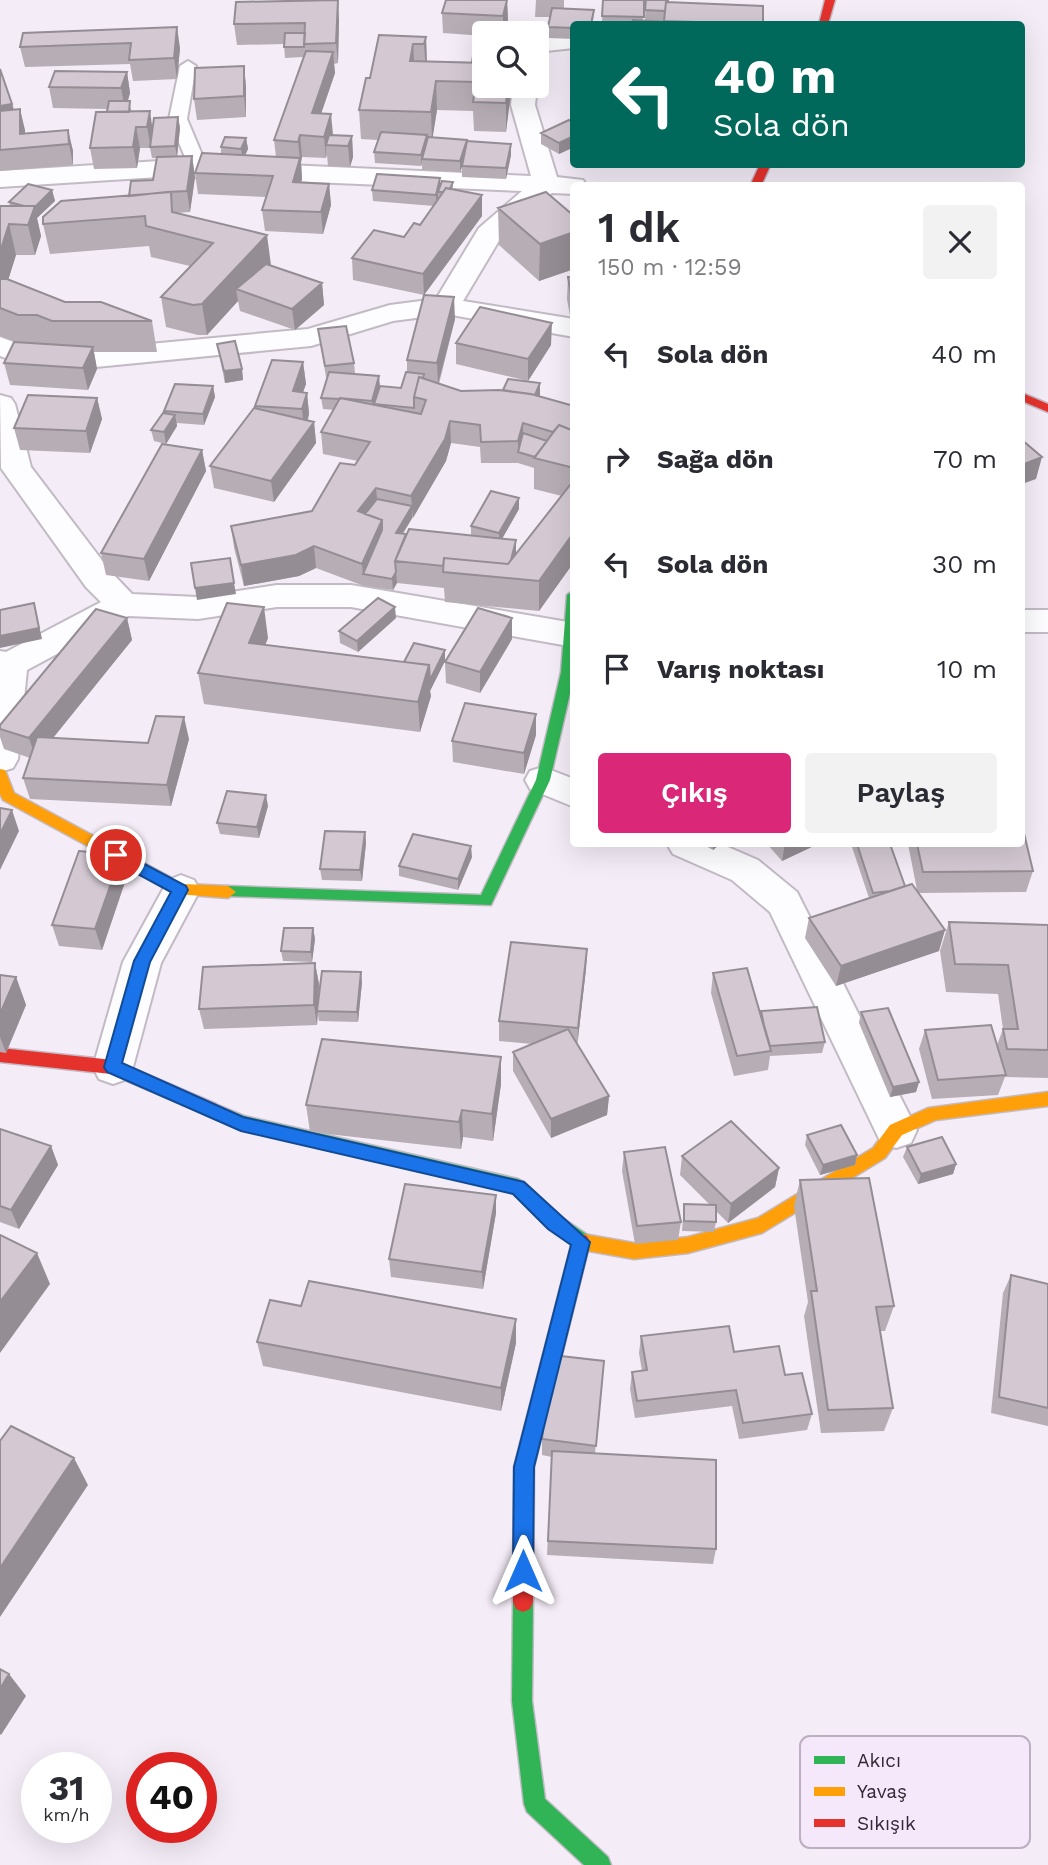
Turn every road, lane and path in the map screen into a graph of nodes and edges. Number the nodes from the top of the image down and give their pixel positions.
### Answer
1 (830, 0) edge
2 (824, 21) edge
3 (570, 41) edge
4 (549, 44) edge
5 (188, 66) dead end
6 (524, 98) edge
7 (199, 169) junction
8 (0, 178) edge
9 (546, 184) junction
10 (570, 186) edge
11 (446, 306) junction
12 (570, 327) edge
13 (7, 349) edge
14 (0, 384) edge
15 (1025, 398) edge
16 (0, 404) edge
17 (1048, 408) edge
18 (123, 605) junction
19 (1025, 621) edge
20 (1048, 621) edge
21 (570, 635) edge
22 (570, 654) edge
23 (6, 664) edge
24 (0, 759) edge
25 (0, 774) edge
26 (559, 787) edge
27 (693, 847) edge
28 (181, 890) junction
29 (0, 1055) edge
30 (113, 1067) junction
31 (1048, 1099) edge
32 (896, 1130) junction
33 (581, 1242) junction
34 (600, 1865) edge

1 - 2 street
3 - 4 street
5 - 7 lane
6 - 9 street
7 - 8 street
7 - 9 street
9 - 10 street
9 - 11 street
11 - 12 street
11 - 13 street
13 - 14 street
15 - 17 street
16 - 18 street
18 - 21 street
18 - 23 street
19 - 20 street
22 - 26 street
23 - 24 street
25 - 28 street
26 - 28 street
27 - 32 street
28 - 30 street
29 - 30 street
30 - 33 street
31 - 32 street
32 - 33 street
33 - 34 street

